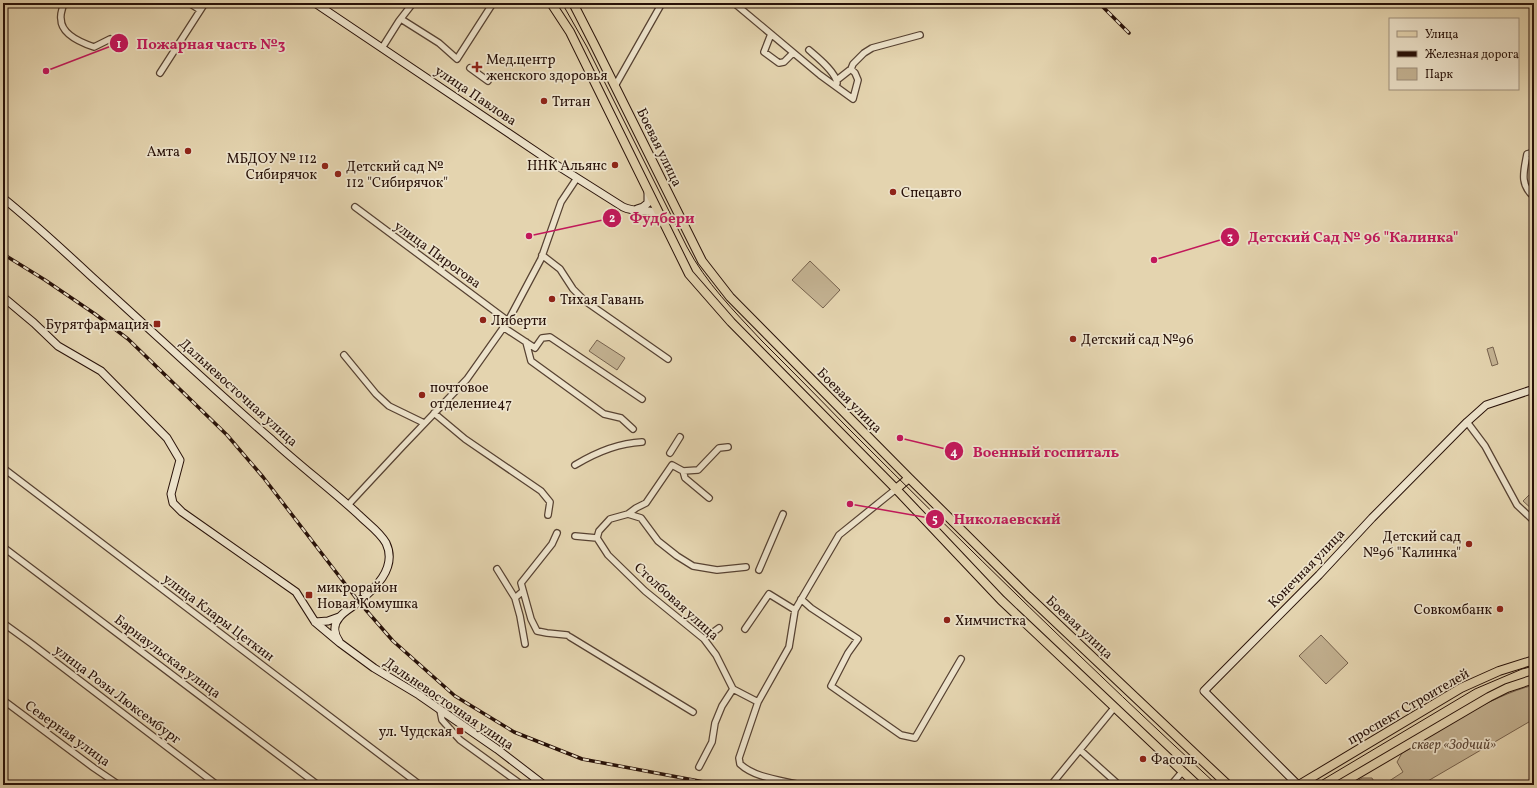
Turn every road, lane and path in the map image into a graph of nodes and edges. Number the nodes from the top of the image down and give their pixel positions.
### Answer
1 (189, 3) edge
2 (205, 3) edge
3 (315, 3) edge
4 (413, 3) edge
5 (493, 3) edge
6 (551, 3) edge
7 (573, 3) edge
8 (662, 3) edge
9 (734, 3) edge
10 (63, 6) dead end
11 (200, 10) junction
12 (401, 19) junction
13 (771, 34) junction
14 (920, 35) dead end
15 (110, 39) dead end
16 (382, 48) junction
17 (809, 50) dead end
18 (793, 53) junction
19 (470, 68) dead end
20 (851, 70) junction
21 (160, 73) dead end
22 (837, 80) junction
23 (488, 81) dead end
24 (615, 86) junction
25 (838, 89) junction
26 (1534, 152) edge
27 (577, 178) junction
28 (648, 193) junction
29 (1534, 197) edge
30 (3, 198) edge
31 (355, 207) dead end
32 (623, 207) junction
33 (659, 215) junction
34 (542, 256) junction
35 (3, 298) edge
36 (508, 320) junction
37 (503, 327) junction
38 (526, 342) junction
39 (344, 355) dead end
40 (668, 359) dead end
41 (1534, 389) edge
42 (642, 399) dead end
43 (434, 414) junction
44 (1467, 422) junction
45 (424, 423) junction
46 (633, 429) dead end
47 (680, 437) dead end
48 (642, 442) dead end
49 (728, 447) dead end
50 (670, 452) dead end
51 (575, 465) dead end
52 (3, 468) edge
53 (683, 471) junction
54 (909, 478) junction
55 (896, 489) junction
56 (709, 498) dead end
57 (348, 505) junction
58 (628, 514) junction
59 (783, 514) dead end
60 (548, 515) dead end
61 (1534, 523) edge
62 (557, 533) dead end
63 (575, 536) dead end
64 (597, 538) junction
65 (3, 547) edge
66 (746, 567) dead end
67 (497, 569) dead end
68 (759, 570) dead end
69 (523, 590) junction
70 (515, 598) junction
71 (801, 599) junction
72 (795, 610) junction
73 (339, 617) junction
74 (314, 622) junction
75 (3, 623) edge
76 (719, 628) dead end
77 (745, 629) dead end
78 (704, 639) junction
79 (340, 643) junction
80 (525, 644) dead end
81 (961, 660) dead end
82 (1534, 660) edge
83 (1534, 679) edge
84 (733, 689) junction
85 (3, 700) edge
86 (758, 702) junction
87 (1114, 708) junction
88 (440, 710) junction
89 (693, 712) dead end
90 (1080, 750) junction
91 (699, 767) dead end
92 (1182, 772) junction
93 (1053, 783) edge
94 (119, 785) edge
95 (217, 785) edge
96 (318, 785) edge
97 (420, 785) edge
98 (522, 785) edge
99 (544, 785) edge
100 (800, 785) edge
101 (1061, 785) edge
102 (1119, 785) edge
103 (1171, 785) edge
104 (1197, 785) edge
105 (1228, 785) edge
106 (1298, 785) edge
107 (1339, 785) edge

1 - 11 street
2 - 11 street
3 - 16 street, улица Павлова
4 - 12 street
5 - 12 street
6 - 28 main road
7 - 24 main road, Боевая улица
8 - 24 street
9 - 13 street
10 - 15 street
11 - 21 street
12 - 16 street
13 - 18 street
13 - 18 street
14 - 20 street
16 - 27 street, улица Павлова
17 - 22 street
18 - 25 street
19 - 23 street
20 - 22 street
20 - 25 street
22 - 25 street
24 - 54 main road, Боевая улица
26 - 29 street
27 - 32 street, улица Павлова
27 - 34 street
28 - 32 street
28 - 33 main road
30 - 57 street, Дальневосточная улица
31 - 36 street, улица Пирогова
32 - 33 street, улица Павлова
33 - 55 main road
34 - 36 street
34 - 40 street
35 - 74 street, Дальневосточная улица
36 - 37 street
37 - 38 street
37 - 43 street
38 - 42 street
38 - 46 street
39 - 45 street
41 - 44 street, Конечная улица
43 - 45 street
43 - 60 street
44 - 61 street
44 - 106 street, Конечная улица
45 - 57 street
47 - 50 street
48 - 51 street
49 - 53 street
52 - 97 street, улица Клары Цеткин
53 - 56 street
53 - 58 street
54 - 55 main road
54 - 105 main road, Боевая улица
55 - 71 street
55 - 87 main road
57 - 73 street, Дальневосточная улица
58 - 64 street
58 - 66 street
59 - 68 street
62 - 69 street
63 - 64 street
64 - 78 street, Столбовая улица
65 - 96 street, Барнаульская улица
67 - 70 street
69 - 70 street
69 - 89 street
70 - 80 street
71 - 72 street
71 - 81 street
72 - 77 street
72 - 86 street
73 - 74 street, Дальневосточная улица
73 - 79 street
74 - 79 street, Дальневосточная улица
75 - 95 street, улица Розы Люксембург
76 - 78 street
78 - 84 street, Столбовая улица
79 - 88 street, Дальневосточная улица
82 - 106 main road, проспект Строителей
83 - 107 main road
84 - 86 street
84 - 91 street
85 - 94 street, Северная улица
86 - 100 street
87 - 90 street
87 - 92 main road
88 - 98 street
88 - 99 street, Дальневосточная улица
90 - 93 street
90 - 102 street
92 - 103 street
92 - 104 main road
93 - 101 street

